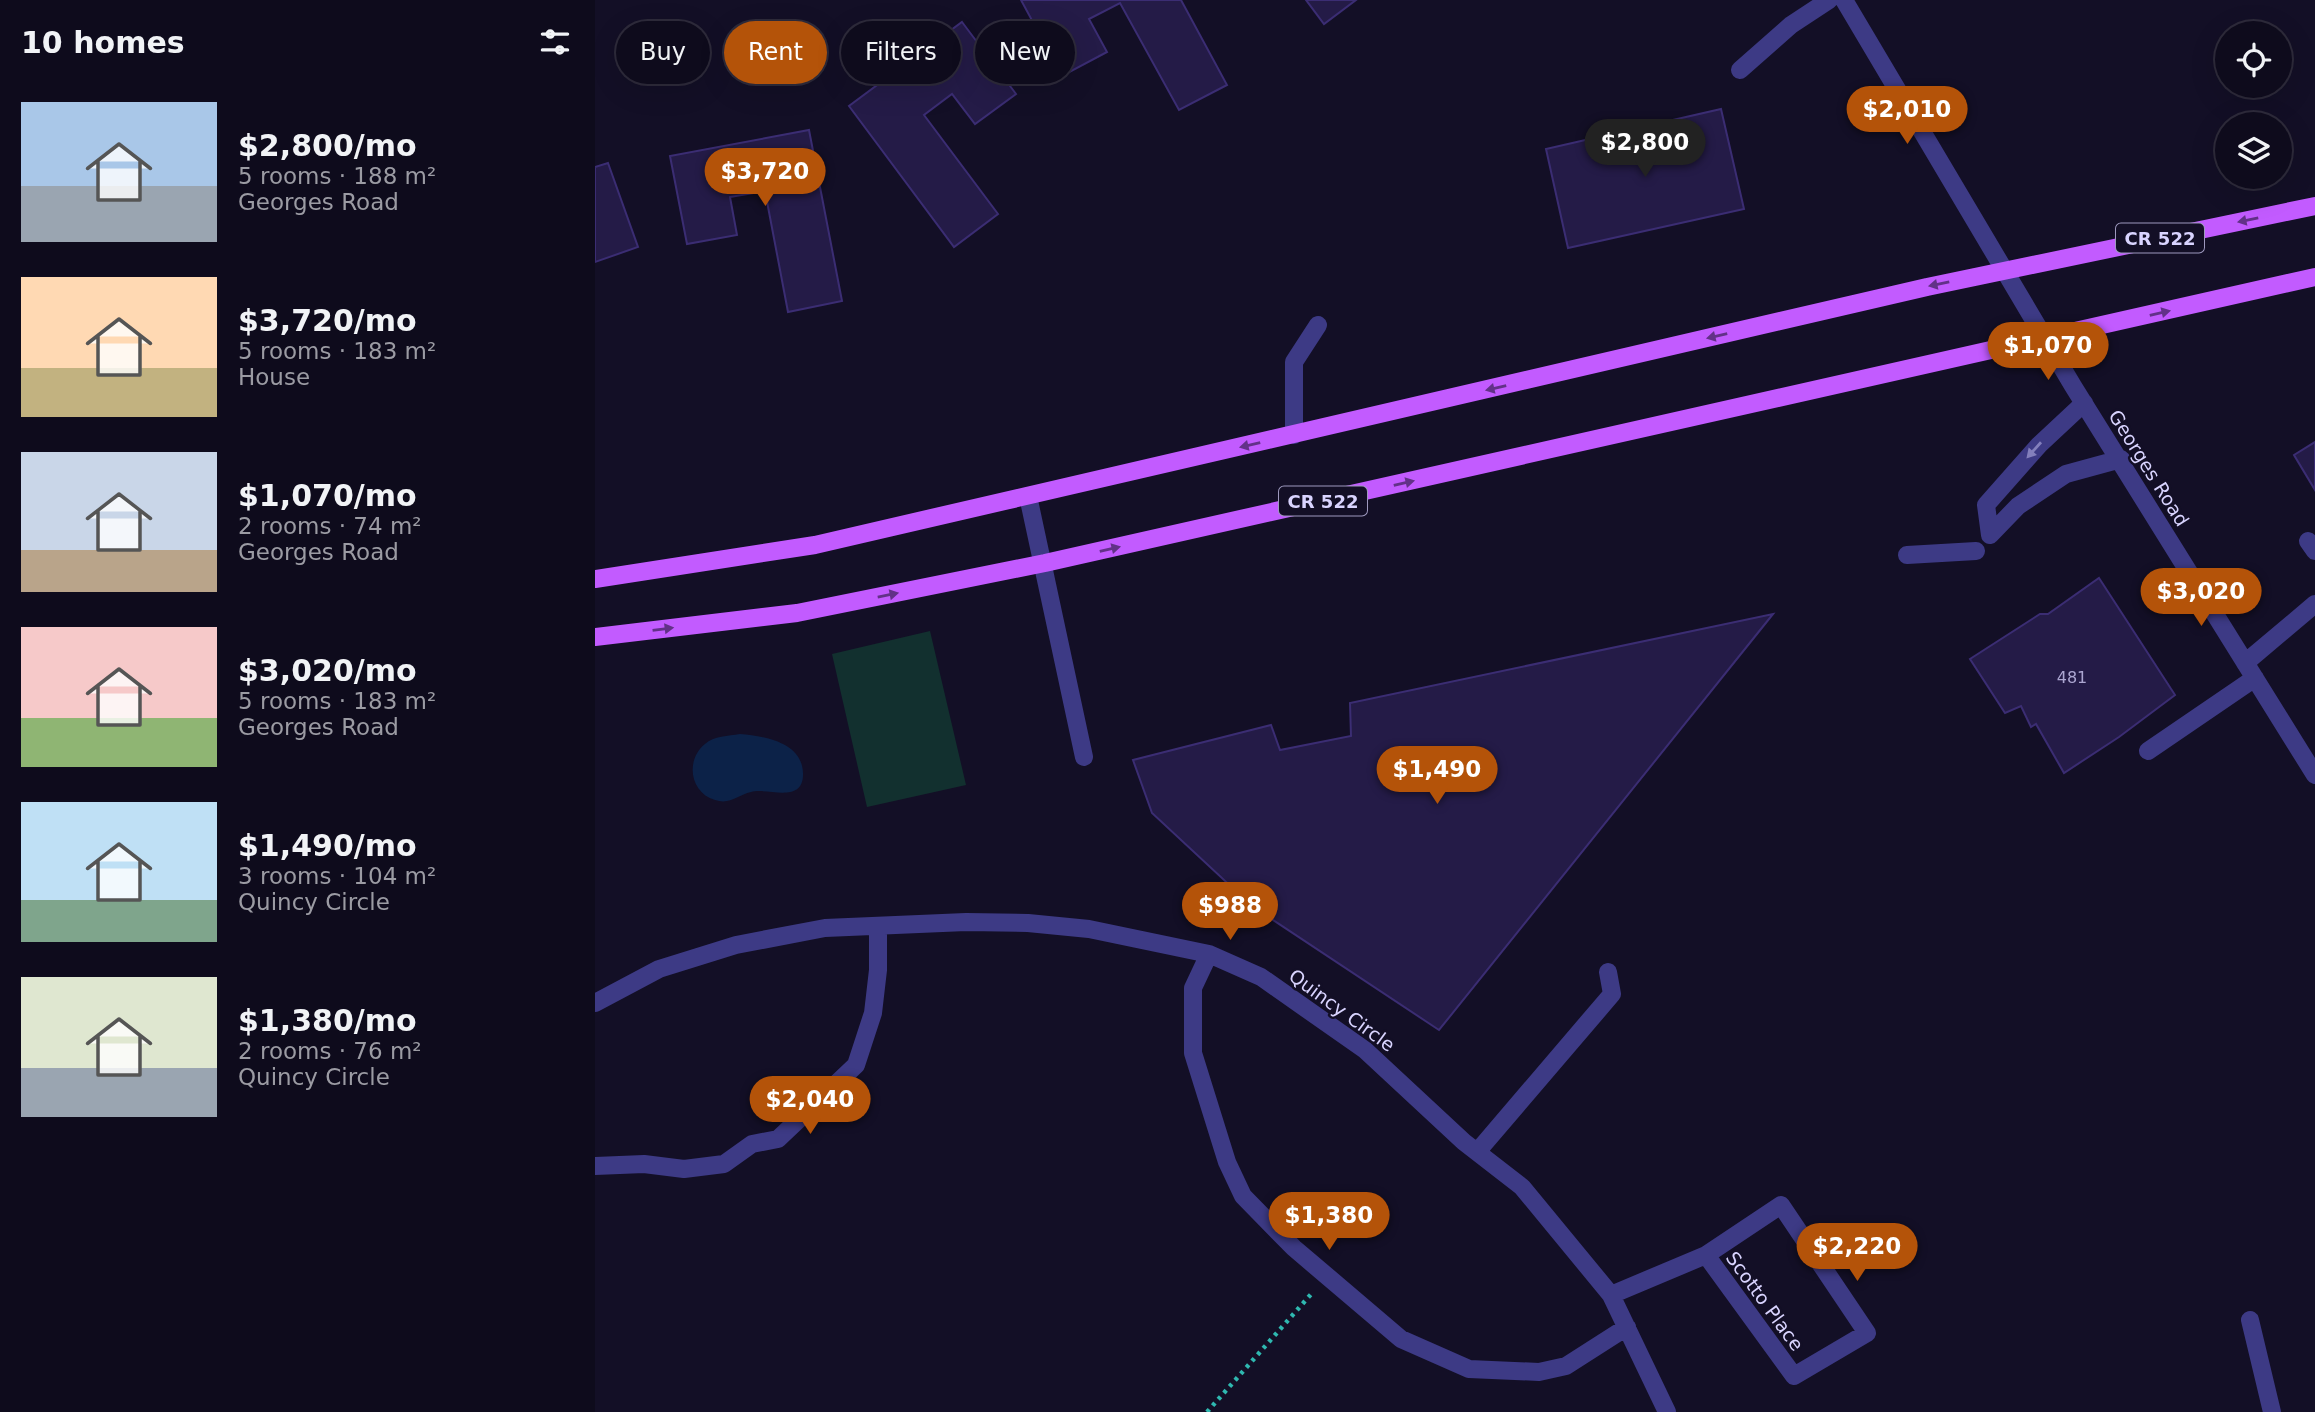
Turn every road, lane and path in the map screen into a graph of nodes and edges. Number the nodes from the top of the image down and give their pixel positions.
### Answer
1 (1829, 0) edge
2 (1844, 0) edge
3 (1739, 70) dead end
4 (2315, 206) edge
5 (2006, 271) junction
6 (2315, 277) edge
7 (1318, 325) dead end
8 (2046, 340) junction
9 (2084, 404) junction
10 (1294, 435) junction
11 (2120, 459) junction
12 (1028, 496) junction
13 (1976, 551) dead end
14 (1907, 555) dead end
15 (1045, 563) junction
16 (595, 579) edge
17 (2315, 604) edge
18 (595, 637) edge
19 (2250, 671) junction
20 (2148, 751) dead end
21 (1084, 757) dead end
22 (2315, 775) edge
23 (878, 928) junction
24 (1209, 954) junction
25 (1608, 972) dead end
26 (595, 1003) edge
27 (1477, 1152) junction
28 (595, 1166) edge
29 (1706, 1255) junction
30 (1327, 1276) junction
31 (1611, 1295) junction
32 (2250, 1320) dead end
33 (1627, 1327) junction
34 (1207, 1412) edge
35 (1667, 1412) edge
36 (2272, 1412) edge

1 - 3 street
2 - 5 street, Georges Road
4 -> 5 main road, CR 522
5 - 8 street, Georges Road
5 -> 10 main road, CR 522
8 -> 6 main road, CR 522
7 - 10 street
8 - 9 street, Georges Road
15 -> 8 main road, CR 522
9 - 11 street, Georges Road
9 -> 11 street
10 -> 12 main road, CR 522
11 - 19 street, Georges Road
12 - 15 street
12 - 16 main road, CR 522
13 - 14 street
18 -> 15 main road, CR 522
15 - 21 street
17 - 19 street
19 - 20 street
19 - 22 street, Georges Road
23 - 24 street, Quincy Circle
23 - 26 street, Quincy Circle
23 - 28 street
24 - 27 street, Quincy Circle
24 - 30 street
25 - 27 street
27 - 31 street, Quincy Circle
29 - 29 street, Scotto Place
29 - 31 street, Scotto Place
30 - 33 street
30 - 34 path
31 - 33 street, Quincy Circle
32 - 36 street
33 - 35 street, Quincy Circle

